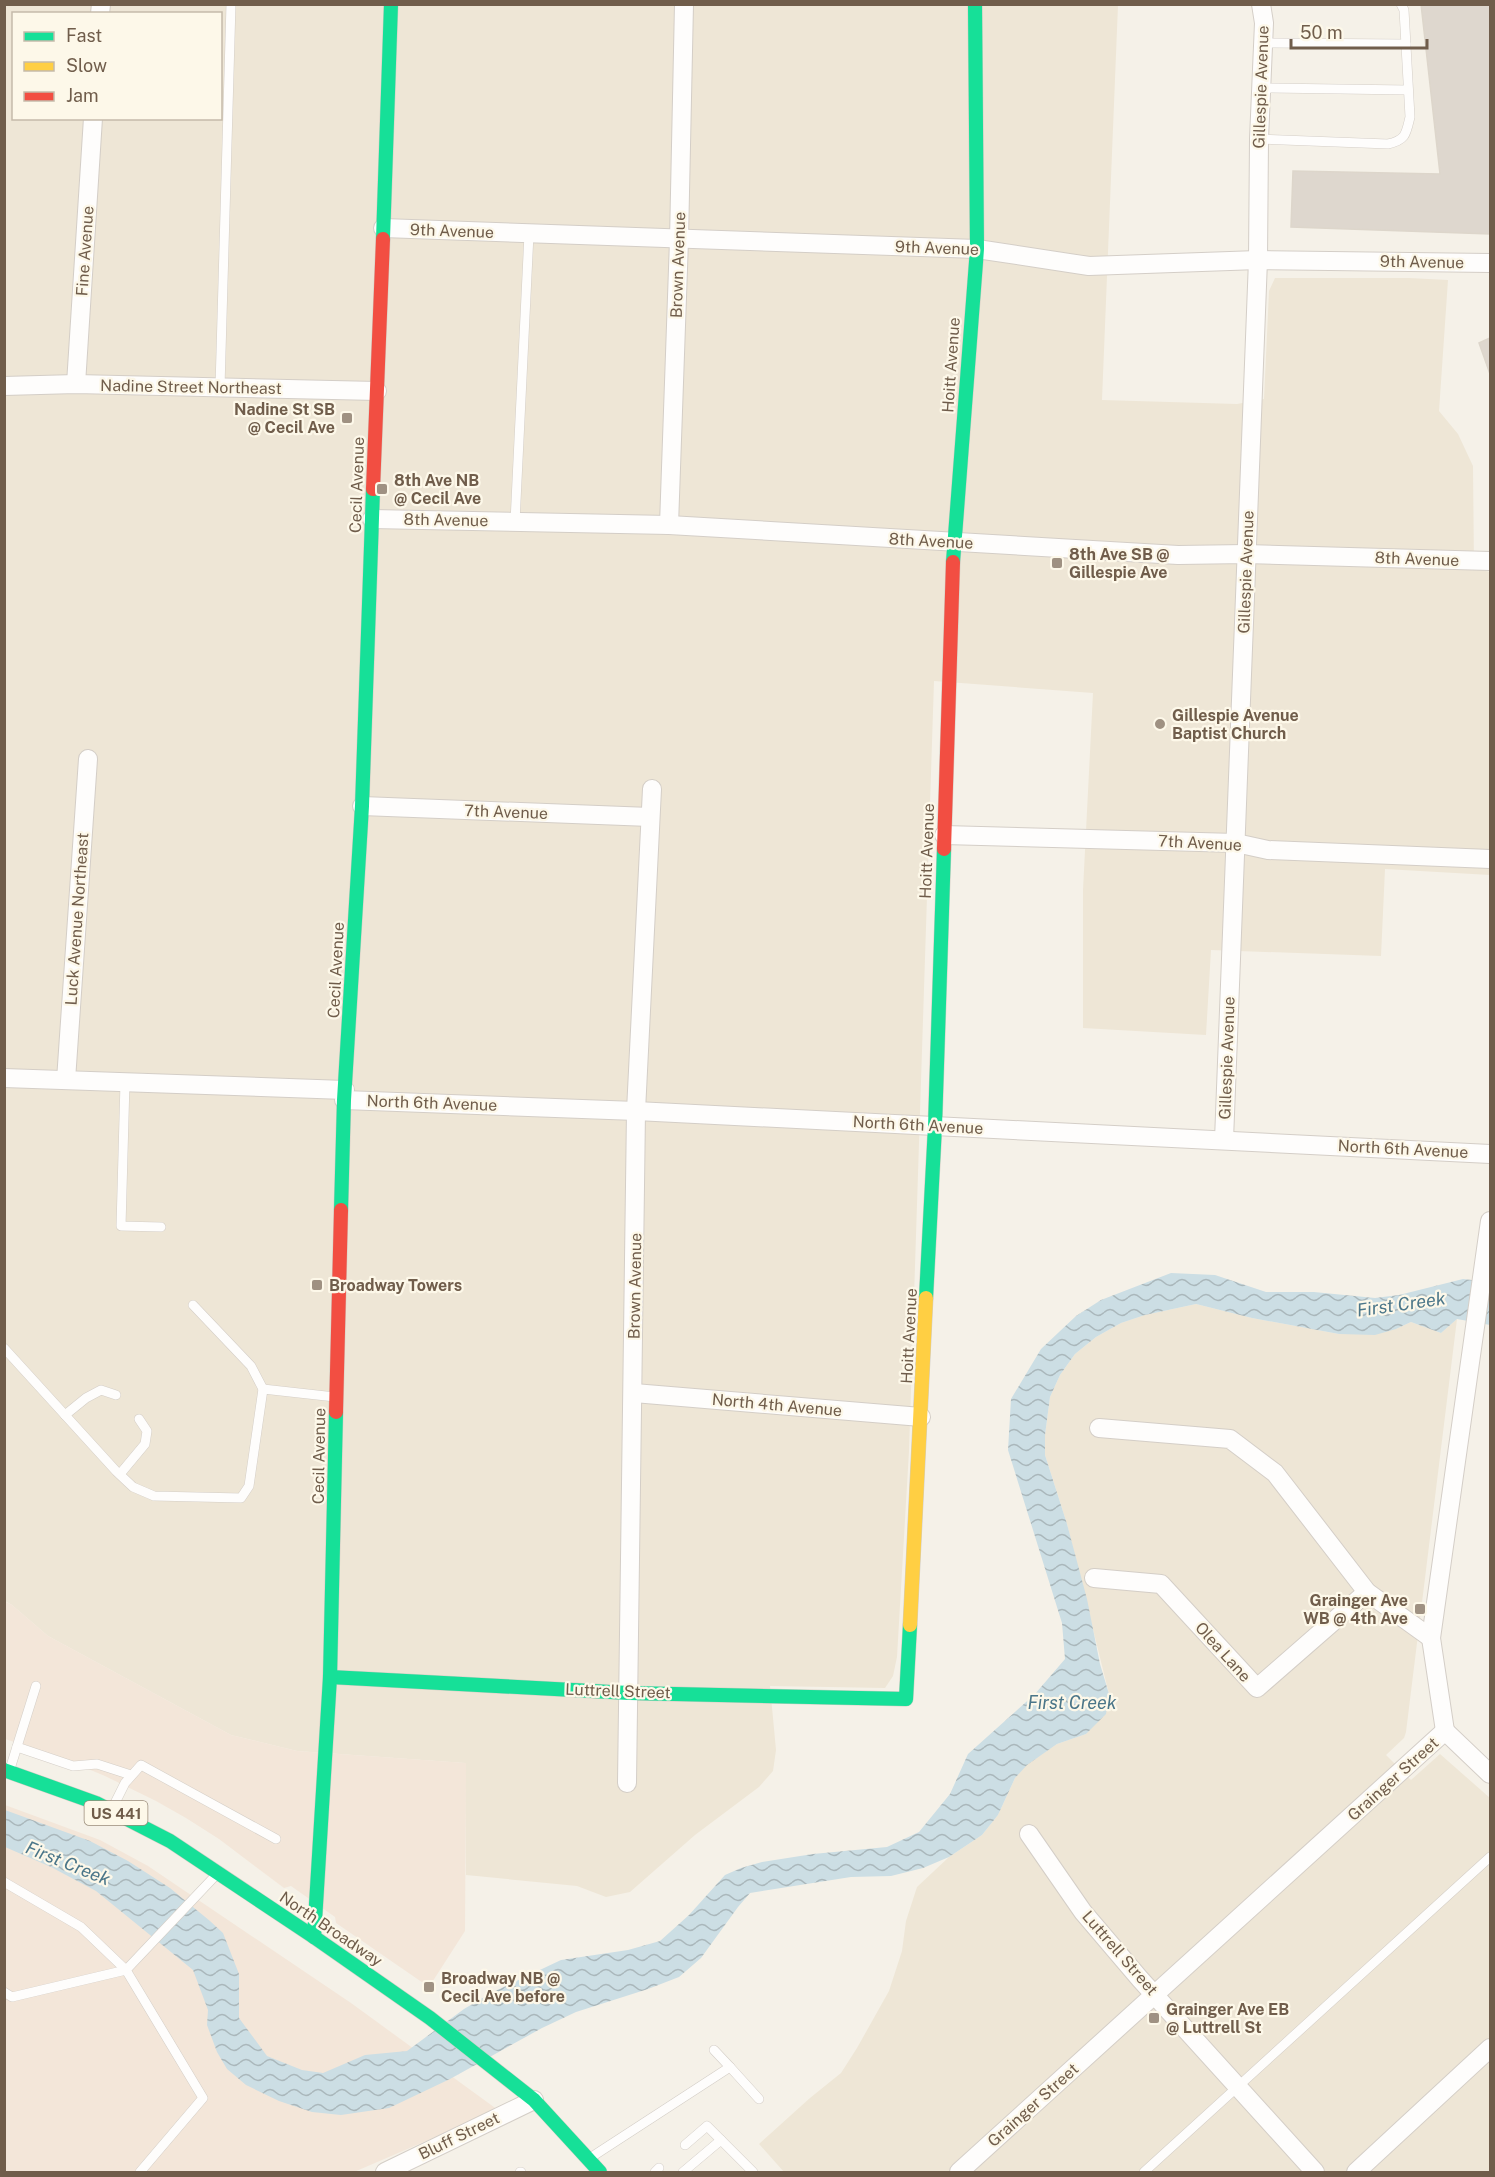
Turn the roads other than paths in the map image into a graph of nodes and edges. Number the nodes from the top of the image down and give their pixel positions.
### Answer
1 (231, 4) edge
2 (391, 4) edge
3 (684, 4) edge
4 (975, 4) edge
5 (1261, 4) edge
6 (1401, 4) edge
7 (1264, 43) junction
8 (1406, 44) junction
9 (1262, 88) junction
10 (1408, 90) junction
11 (93, 120) edge
12 (1259, 139) junction
13 (383, 228) junction
14 (529, 234) junction
15 (679, 240) junction
16 (977, 249) junction
17 (1258, 260) junction
18 (1491, 263) edge
19 (76, 384) junction
20 (4, 386) edge
21 (220, 387) junction
22 (377, 391) junction
23 (372, 519) junction
24 (515, 522) junction
25 (669, 525) junction
26 (954, 542) junction
27 (1246, 554) junction
28 (1491, 561) edge
29 (88, 759) dead end
30 (652, 789) dead end
31 (362, 806) junction
32 (650, 817) junction
33 (944, 835) junction
34 (1236, 843) junction
35 (1491, 859) edge
36 (4, 1078) edge
37 (66, 1080) junction
38 (125, 1082) junction
39 (345, 1095) junction
40 (636, 1111) junction
41 (935, 1126) junction
42 (1224, 1140) junction
43 (1491, 1154) edge
44 (1491, 1221) edge
45 (160, 1227) dead end
46 (193, 1305) dead end
47 (4, 1348) edge
48 (263, 1389) junction
49 (634, 1394) junction
50 (116, 1395) dead end
51 (337, 1398) junction
52 (65, 1415) junction
53 (921, 1417) junction
54 (139, 1419) dead end
55 (1099, 1428) dead end
56 (120, 1474) junction
57 (1094, 1578) dead end
58 (1367, 1592) junction
59 (1431, 1638) junction
60 (330, 1677) junction
61 (36, 1686) dead end
62 (629, 1693) junction
63 (906, 1699) joint
64 (1445, 1731) junction
65 (17, 1747) junction
66 (7, 1770) edge
67 (1491, 1774) edge
68 (131, 1775) junction
69 (627, 1783) dead end
70 (112, 1811) junction
71 (1029, 1834) dead end
72 (276, 1839) dead end
73 (1491, 1857) edge
74 (218, 1873) junction
75 (4, 1882) edge
76 (314, 1937) junction
77 (126, 1970) junction
78 (4, 1992) edge
79 (1155, 1995) junction
80 (1491, 2048) edge
81 (714, 2050) dead end
82 (730, 2067) junction
83 (1239, 2088) junction
84 (534, 2100) junction
85 (759, 2100) dead end
86 (721, 2140) junction
87 (685, 2145) dead end
88 (588, 2159) junction
89 (140, 2172) edge
90 (385, 2172) edge
91 (600, 2172) edge
92 (683, 2172) edge
93 (750, 2172) edge
94 (959, 2172) edge
95 (1144, 2172) edge
96 (1315, 2172) edge
97 (1356, 2172) edge

1 - 21 lane
2 - 13 street, Cecil Avenue
3 - 15 street, Brown Avenue
4 - 16 street, Hoitt Avenue
5 - 7 street, Gillespie Avenue
6 - 8 lane
7 - 8 lane
7 - 9 street, Gillespie Avenue
8 - 10 lane
9 - 10 lane
9 - 12 street, Gillespie Avenue
10 - 12 lane
11 - 19 street, Fine Avenue
12 - 17 street, Gillespie Avenue
13 - 14 street, 9th Avenue
13 - 22 street, Cecil Avenue
14 - 15 street, 9th Avenue
14 - 24 lane
15 - 16 street, 9th Avenue
15 - 25 street, Brown Avenue
16 - 17 street, 9th Avenue
16 - 26 street, Hoitt Avenue
17 - 18 street, 9th Avenue
17 - 27 street, Gillespie Avenue
19 - 20 street, Nadine Street Northeast
19 - 21 street, Nadine Street Northeast
21 - 22 street, Nadine Street Northeast
22 - 23 street, Cecil Avenue
23 - 24 street, 8th Avenue
23 - 31 street, Cecil Avenue
24 - 25 street, 8th Avenue
25 - 26 street, 8th Avenue
26 - 27 street, 8th Avenue
26 - 33 street, Hoitt Avenue
27 - 28 street, 8th Avenue
27 - 34 street, Gillespie Avenue
29 - 37 street, Luck Avenue Northeast
30 - 32 street, Brown Avenue
31 - 32 street, 7th Avenue
31 - 39 street, Cecil Avenue
32 - 40 street, Brown Avenue
33 - 34 street, 7th Avenue
33 - 41 street, Hoitt Avenue
34 - 35 street, 7th Avenue
34 - 42 street, Gillespie Avenue
36 - 37 street, North 6th Avenue
37 - 38 street, North 6th Avenue
38 - 39 street, North 6th Avenue
38 - 45 lane
39 - 40 street, North 6th Avenue
39 - 51 street, Cecil Avenue
40 - 41 street, North 6th Avenue
40 - 49 street, Brown Avenue
41 - 42 street, North 6th Avenue
41 - 53 street, Hoitt Avenue
42 - 43 street, North 6th Avenue
44 - 59 street, Grainger Street
46 - 48 lane
47 - 52 lane
48 - 51 lane
48 - 56 lane
49 - 53 street, North 4th Avenue
49 - 62 street, Brown Avenue
50 - 52 lane
51 - 60 street, Cecil Avenue
52 - 56 lane
53 - 63 street, Hoitt Avenue
54 - 56 lane
55 - 58 street
57 - 58 street, Olea Lane
58 - 59 street
59 - 64 street, Grainger Street
60 - 62 street, Luttrell Street
60 - 76 street, Cecil Avenue
61 - 65 lane
62 - 63 street, Luttrell Street
62 - 69 street, Brown Avenue
64 - 67 street
64 - 79 street, Grainger Street
65 - 66 lane
65 - 68 lane
66 - 70 street, North Broadway / US 441
68 - 70 lane
68 - 72 lane
70 - 74 street, North Broadway / US 441
71 - 79 street, Luttrell Street
73 - 83 lane
74 - 76 street, North Broadway / US 441
74 - 77 lane
75 - 77 lane
76 - 84 street, North Broadway / US 441
77 - 78 lane
77 - 89 lane
79 - 83 street, Luttrell Street
79 - 94 street, Grainger Street
80 - 97 street
81 - 82 lane
82 - 85 lane
82 - 88 lane
83 - 95 lane
83 - 96 street, Luttrell Street
84 - 88 street, North Broadway / US 441
84 - 90 street, Bluff Street
86 - 87 lane
86 - 92 lane
86 - 93 lane
88 - 91 street, North Broadway / US 441

